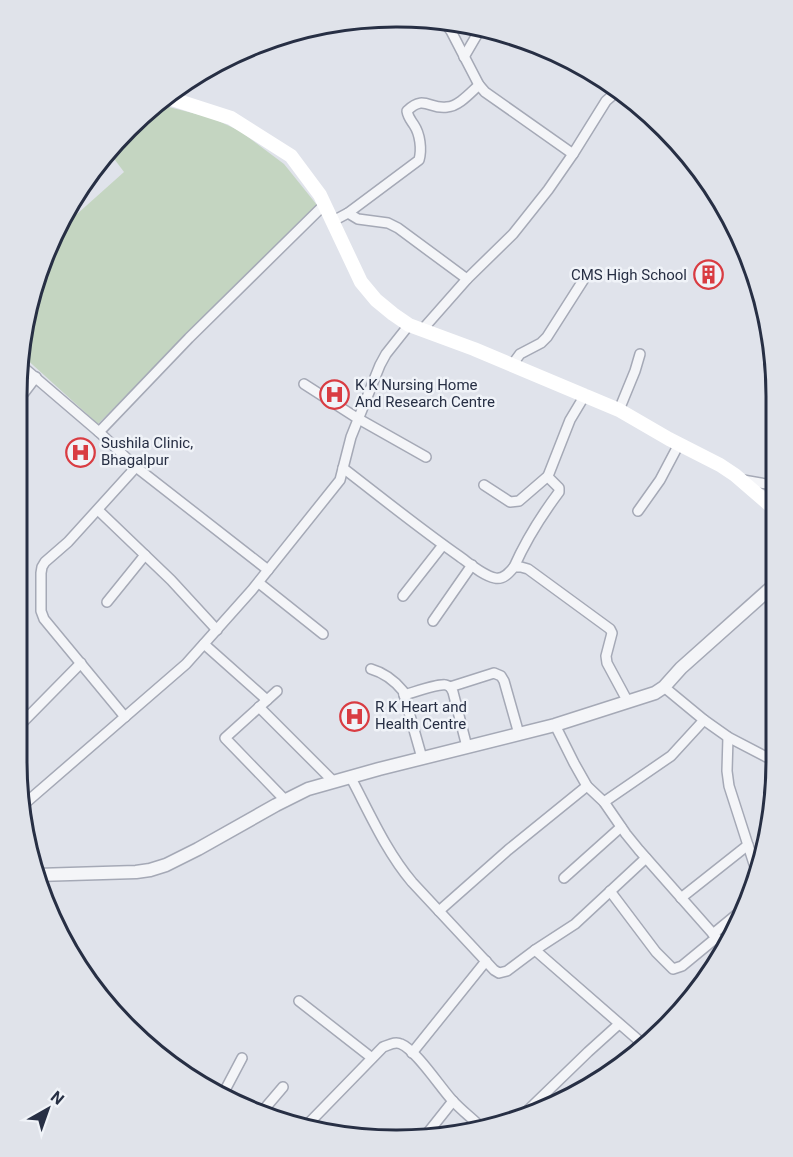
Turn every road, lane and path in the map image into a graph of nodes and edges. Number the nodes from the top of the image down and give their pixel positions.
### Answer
1 (450, 31) edge
2 (476, 36) edge
3 (464, 57) junction
4 (479, 85) junction
5 (612, 96) edge
6 (176, 100) edge
7 (573, 154) junction
8 (324, 205) junction
9 (348, 213) junction
10 (333, 221) junction
11 (467, 279) junction
12 (584, 279) dead end
13 (415, 327) junction
14 (640, 354) dead end
15 (512, 365) junction
16 (28, 371) edge
17 (36, 377) junction
18 (304, 384) dead end
19 (27, 387) edge
20 (585, 395) junction
21 (619, 410) junction
22 (357, 418) junction
23 (99, 432) junction
24 (679, 444) junction
25 (426, 457) dead end
26 (136, 467) junction
27 (343, 468) junction
28 (548, 476) junction
29 (740, 480) junction
30 (766, 484) edge
31 (484, 485) dead end
32 (766, 502) edge
33 (98, 510) junction
34 (638, 510) dead end
35 (443, 545) junction
36 (145, 555) junction
37 (472, 565) junction
38 (514, 567) junction
39 (268, 570) junction
40 (259, 583) junction
41 (766, 592) edge
42 (403, 596) dead end
43 (107, 602) dead end
44 (433, 621) dead end
45 (217, 630) junction
46 (323, 634) dead end
47 (204, 644) junction
48 (81, 663) junction
49 (371, 669) dead end
50 (450, 687) junction
51 (664, 687) junction
52 (277, 691) dead end
53 (404, 695) junction
54 (267, 700) junction
55 (627, 702) junction
56 (259, 707) junction
57 (125, 717) junction
58 (27, 718) edge
59 (704, 720) junction
60 (555, 725) junction
61 (519, 734) junction
62 (728, 738) junction
63 (467, 747) junction
64 (766, 757) edge
65 (422, 758) junction
66 (351, 778) junction
67 (334, 782) junction
68 (588, 786) junction
69 (29, 800) edge
70 (286, 801) junction
71 (604, 802) junction
72 (621, 827) junction
73 (748, 845) junction
74 (646, 858) junction
75 (752, 858) edge
76 (46, 875) edge
77 (564, 878) dead end
78 (610, 891) junction
79 (681, 898) junction
80 (439, 911) junction
81 (717, 938) edge
82 (535, 950) junction
83 (486, 961) junction
84 (299, 1001) dead end
85 (619, 1024) junction
86 (638, 1040) edge
87 (412, 1053) junction
88 (242, 1058) dead end
89 (372, 1058) junction
90 (283, 1087) dead end
91 (226, 1088) edge
92 (453, 1101) junction
93 (536, 1103) edge
94 (267, 1106) edge
95 (312, 1120) edge
96 (475, 1121) edge
97 (431, 1128) edge

1 - 3 street
2 - 3 street
3 - 4 street
4 - 7 street
4 - 9 street
5 - 7 street
6 - 8 main road
7 - 11 street
8 - 10 main road
8 - 23 street
9 - 10 street
9 - 11 street
10 - 13 main road
11 - 13 street
12 - 15 street
13 - 15 main road
13 - 22 street
14 - 21 street
15 - 20 main road
16 - 17 street
17 - 19 street
17 - 23 street
18 - 22 street
20 - 21 main road
20 - 28 street
21 - 24 main road
22 - 25 street
22 - 27 street
23 - 26 street
24 - 29 main road
24 - 34 street
26 - 33 street
26 - 39 street
27 - 35 street
27 - 39 street
28 - 31 street
28 - 38 street
29 - 30 street
29 - 32 main road
33 - 36 street
33 - 48 street
35 - 37 street
35 - 42 street
36 - 43 street
36 - 45 street
37 - 38 street
37 - 44 street
38 - 55 street
39 - 40 street
40 - 45 street
40 - 46 street
41 - 51 street
45 - 47 street
47 - 54 street
47 - 57 street
48 - 57 street
48 - 58 street
49 - 53 street
50 - 53 street
50 - 61 street
50 - 63 street
51 - 55 street
51 - 59 street
52 - 54 street
53 - 65 street
54 - 56 street
55 - 60 street
56 - 67 street
56 - 70 street
57 - 69 street
59 - 62 street
59 - 71 street
60 - 61 street
60 - 68 street
61 - 63 street
62 - 64 street
62 - 73 street
63 - 65 street
65 - 66 street
66 - 67 street
66 - 80 street
67 - 70 street
68 - 71 street
68 - 80 street
70 - 76 street
71 - 72 street
72 - 74 street
72 - 77 street
73 - 75 street
73 - 79 street
74 - 78 street
74 - 79 street
78 - 81 street
78 - 82 street
79 - 81 street
80 - 83 street
82 - 83 street
82 - 85 street
83 - 87 street
84 - 89 street
85 - 86 street
85 - 93 street
87 - 89 street
87 - 92 street
88 - 91 street
89 - 95 street
90 - 94 street
92 - 96 street
92 - 97 street

